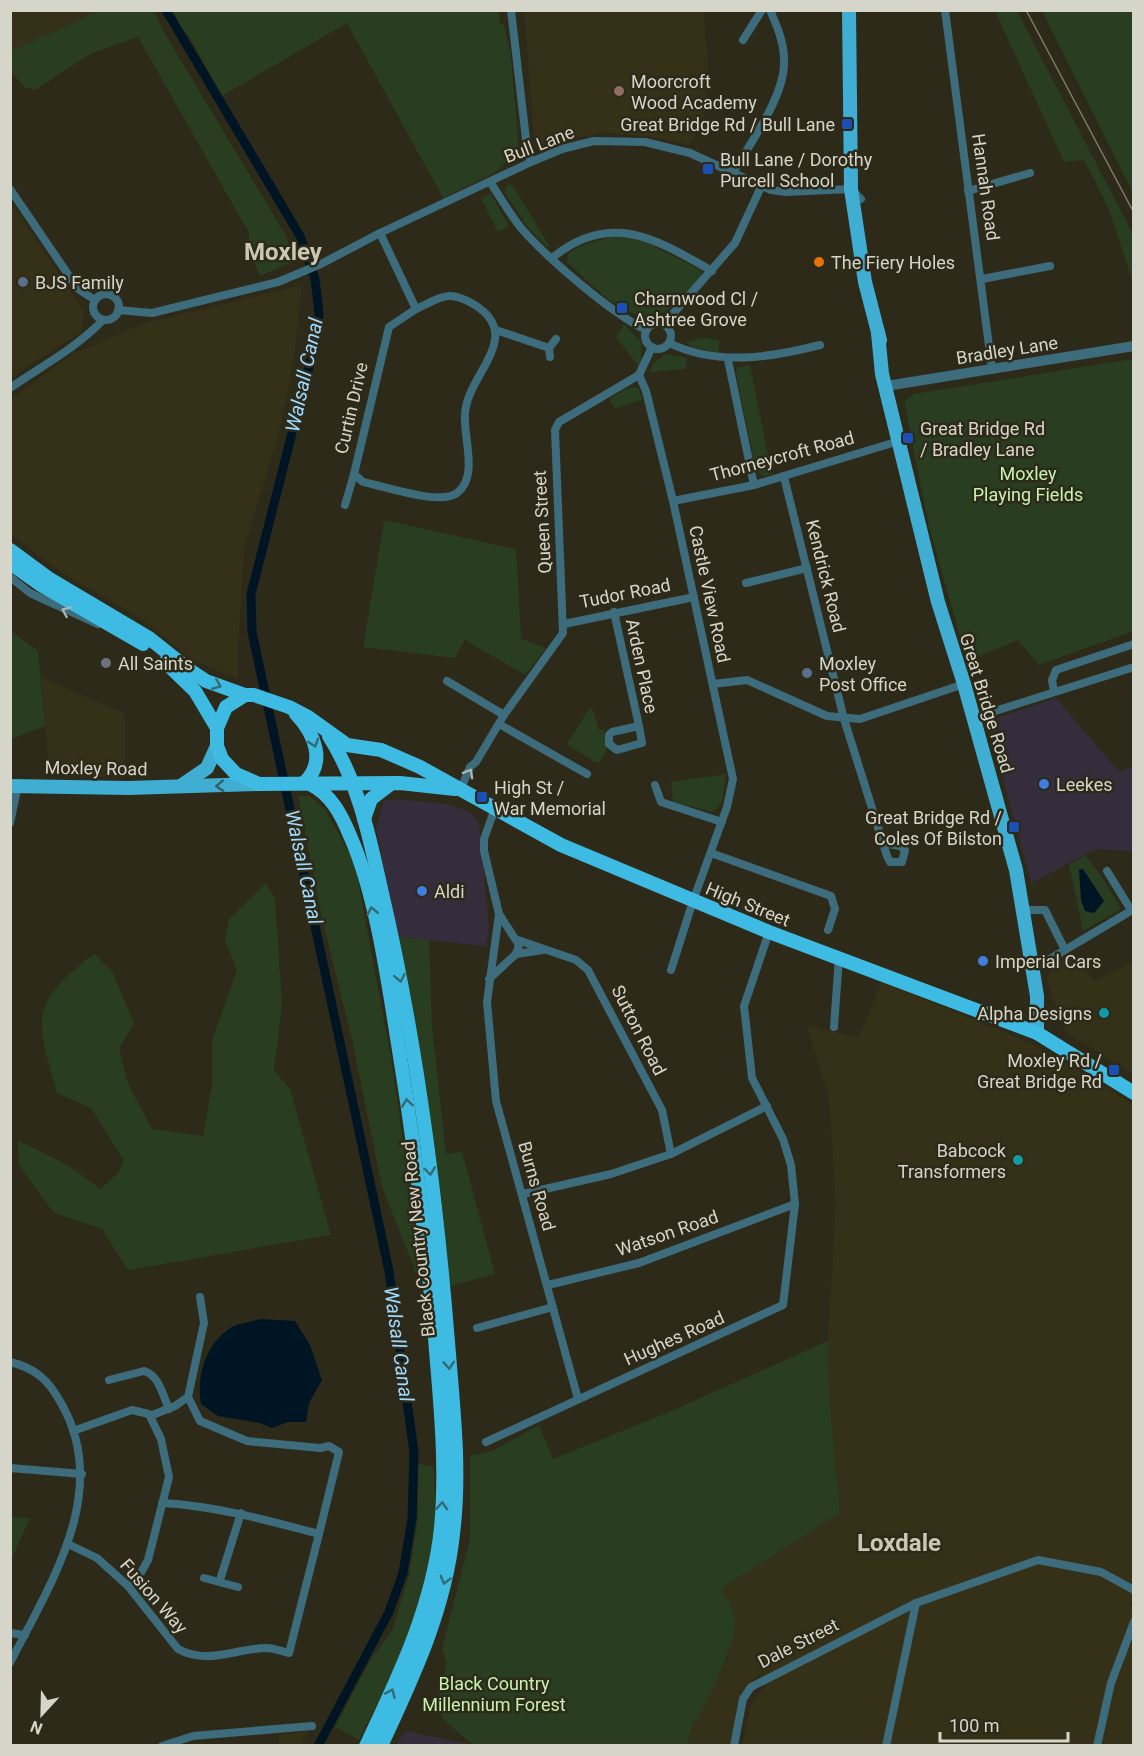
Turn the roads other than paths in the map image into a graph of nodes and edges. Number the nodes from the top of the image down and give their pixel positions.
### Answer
1 (511, 10) edge
2 (762, 10) edge
3 (770, 10) edge
4 (849, 10) edge
5 (945, 10) edge
6 (743, 40) dead end
7 (851, 132) junction
8 (531, 162) junction
9 (733, 173) junction
10 (1030, 173) dead end
11 (490, 182) junction
12 (761, 187) junction
13 (10, 189) edge
14 (968, 191) junction
15 (856, 194) junction
16 (380, 233) junction
17 (552, 258) junction
18 (1050, 266) dead end
19 (712, 271) junction
20 (982, 279) junction
21 (95, 300) junction
22 (416, 309) junction
23 (118, 310) junction
24 (103, 320) junction
25 (664, 324) junction
26 (496, 330) junction
27 (646, 330) junction
28 (556, 339) dead end
29 (669, 343) junction
30 (820, 345) dead end
31 (1134, 346) edge
32 (652, 347) junction
33 (728, 360) junction
34 (992, 369) junction
35 (639, 375) junction
36 (886, 386) junction
37 (10, 388) edge
38 (899, 441) junction
39 (354, 474) junction
40 (784, 477) junction
41 (754, 485) junction
42 (673, 501) junction
43 (345, 506) dead end
44 (10, 550) edge
45 (10, 563) edge
46 (807, 568) junction
47 (10, 577) edge
48 (746, 583) dead end
49 (694, 597) junction
50 (614, 612) junction
51 (564, 624) junction
52 (140, 642) junction
53 (1134, 644) edge
54 (1134, 667) edge
55 (447, 681) dead end
56 (713, 684) junction
57 (964, 684) junction
58 (1054, 692) junction
59 (249, 695) junction
60 (284, 705) junction
61 (504, 715) junction
62 (973, 718) junction
63 (844, 719) junction
64 (499, 724) junction
65 (639, 726) dead end
66 (217, 728) junction
67 (324, 729) junction
68 (217, 746) junction
69 (401, 759) junction
70 (587, 774) dead end
71 (302, 783) junction
72 (353, 783) junction
73 (396, 783) junction
74 (266, 784) junction
75 (14, 785) edge
76 (655, 785) dead end
77 (180, 786) junction
78 (458, 790) junction
79 (494, 810) junction
80 (364, 819) junction
81 (722, 822) junction
82 (10, 823) edge
83 (883, 843) dead end
84 (711, 853) junction
85 (1107, 871) dead end
86 (693, 902) junction
87 (1023, 910) junction
88 (1132, 910) edge
89 (499, 915) junction
90 (828, 930) dead end
91 (769, 932) junction
92 (515, 937) junction
93 (495, 939) junction
94 (543, 950) junction
95 (1065, 950) junction
96 (494, 952) junction
97 (512, 957) junction
98 (839, 957) junction
99 (1033, 969) junction
100 (672, 970) dead end
101 (489, 979) junction
102 (834, 1027) dead end
103 (1037, 1033) junction
104 (1134, 1093) edge
105 (766, 1106) junction
106 (670, 1154) junction
107 (523, 1194) junction
108 (795, 1204) junction
109 (548, 1285) junction
110 (200, 1297) dead end
111 (553, 1307) junction
112 (477, 1328) dead end
113 (10, 1362) edge
114 (109, 1380) dead end
115 (188, 1397) junction
116 (578, 1399) junction
117 (169, 1409) junction
118 (150, 1416) junction
119 (73, 1431) junction
120 (486, 1442) dead end
121 (10, 1468) edge
122 (82, 1474) junction
123 (162, 1503) junction
124 (241, 1513) junction
125 (318, 1534) junction
126 (68, 1544) junction
127 (204, 1578) dead end
128 (220, 1580) junction
129 (128, 1586) junction
130 (238, 1587) dead end
131 (1134, 1590) edge
132 (916, 1603) junction
133 (1134, 1622) edge
134 (10, 1633) edge
135 (25, 1635) junction
136 (10, 1663) edge
137 (312, 1726) dead end
138 (162, 1746) edge
139 (366, 1746) edge
140 (381, 1746) edge
141 (734, 1746) edge
142 (886, 1746) edge
143 (1097, 1746) edge

1 - 8 street
2 - 6 street
3 - 9 street
4 - 7 main road, Great Bridge Road
5 - 14 street, Hannah Road
7 - 15 main road, Great Bridge Road
7 - 15 main road, Great Bridge Road
8 - 9 street, Bull Lane
8 - 11 street, Bull Lane
9 - 12 street, Bull Lane
10 - 14 street
11 - 16 street, Bull Lane
11 - 17 street
12 - 15 street, Bull Lane
12 - 19 street
13 - 21 street
14 - 20 street, Hannah Road
15 - 36 main road, Great Bridge Road
16 - 22 street
16 - 23 street, Bull Lane
17 - 19 street
17 - 27 street
18 - 20 street
19 - 25 street
20 - 34 street, Hannah Road
21 - 23 street
21 - 24 street
22 - 26 street, Curtin Drive
22 - 39 street, Curtin Drive
23 - 24 street
24 - 37 street
25 - 27 street
25 - 29 street
26 - 28 street
26 - 39 street, Curtin Drive
27 - 32 street
29 - 32 street
29 - 33 street
30 - 33 street
31 - 34 street, Bradley Lane
32 - 35 street
33 - 41 street
34 - 36 street, Bradley Lane
35 - 42 street, Castle View Road
35 - 51 street, Queen Street
36 - 38 main road, Great Bridge Road
38 - 40 street, Thorneycroft Road
38 - 57 main road, Great Bridge Road
39 - 43 street
40 - 41 street, Thorneycroft Road
40 - 46 street, Kendrick Road
41 - 42 street, Thorneycroft Road
42 - 49 street, Castle View Road
44 -> 59 highway
45 - 52 highway
46 - 48 street
46 - 63 street, Kendrick Road
52 -> 47 street
49 - 50 street, Tudor Road
49 - 56 street, Castle View Road
50 - 51 street, Tudor Road
50 - 65 street, Arden Place
51 - 61 street, Queen Street
52 - 66 highway
53 - 58 street
54 - 58 street
55 - 61 street
56 - 63 street
56 - 81 street, Castle View Road
57 - 62 main road, Great Bridge Road
57 - 63 street
58 - 62 street
59 - 60 highway
59 - 66 highway
60 - 67 highway, High Street
60 -> 71 highway
61 - 64 street, Queen Street
62 - 87 main road, Great Bridge Road
63 - 83 street, Kendrick Road
64 - 70 street
78 -> 64 street, Queen Street
66 - 68 highway
67 - 69 highway, High Street
67 - 72 highway, Black Country New Road
68 - 74 highway
68 - 77 main road
69 - 73 highway
69 - 78 highway, High Street
71 - 72 highway, High Street
71 - 74 highway
139 -> 71 highway, Black Country New Road
72 - 73 highway, High Street
72 - 80 highway, Black Country New Road
73 - 78 highway, High Street
73 - 80 highway
74 -> 77 main road, Moxley Road
75 - 77 main road, Moxley Road
75 - 82 street
76 - 81 street
78 - 79 highway, High Street
79 - 86 highway, High Street
79 - 89 street
80 -> 140 highway, Black Country New Road
81 - 84 street, Castle View Road
84 - 86 street, Castle View Road
84 - 90 street
85 - 88 street
86 - 91 highway, High Street
86 - 100 street, Castle View Road
87 - 95 street
87 - 99 main road, Great Bridge Road
88 - 95 street
89 - 92 street
89 - 93 street
91 - 98 highway, High Street
91 - 105 street
92 - 93 street
92 - 94 street, Sutton Road
92 - 97 street
93 - 96 street
94 - 97 street, Sutton Road
94 - 106 street, Sutton Road
95 - 99 street
96 - 97 street
96 - 101 street, Burns Road
97 - 101 street
98 - 102 street
98 - 103 highway, High Street
99 - 103 main road, Great Bridge Road
101 - 107 street, Burns Road
103 - 104 highway, High Street
105 - 106 street
105 - 108 street
106 - 107 street
107 - 109 street, Burns Road
108 - 109 street, Watson Road
108 - 116 street, Hughes Road
109 - 111 street, Burns Road
110 - 115 street
111 - 112 street
111 - 116 street, Burns Road
113 - 119 street
114 - 117 street
115 - 117 street
115 - 125 street
116 - 120 street, Hughes Road
117 - 118 street
118 - 119 street
118 - 123 street
119 - 122 street
121 - 122 street
122 - 126 street
123 - 124 street
123 - 129 street
124 - 125 street
124 - 128 street
125 - 129 street, Fusion Way
126 - 129 street, Fusion Way
126 - 135 street
127 - 128 street
128 - 130 street
131 - 132 street, Dale Street
132 - 141 street, Dale Street
132 - 142 street
133 - 143 street
134 - 135 street
135 - 136 street
137 - 138 street

